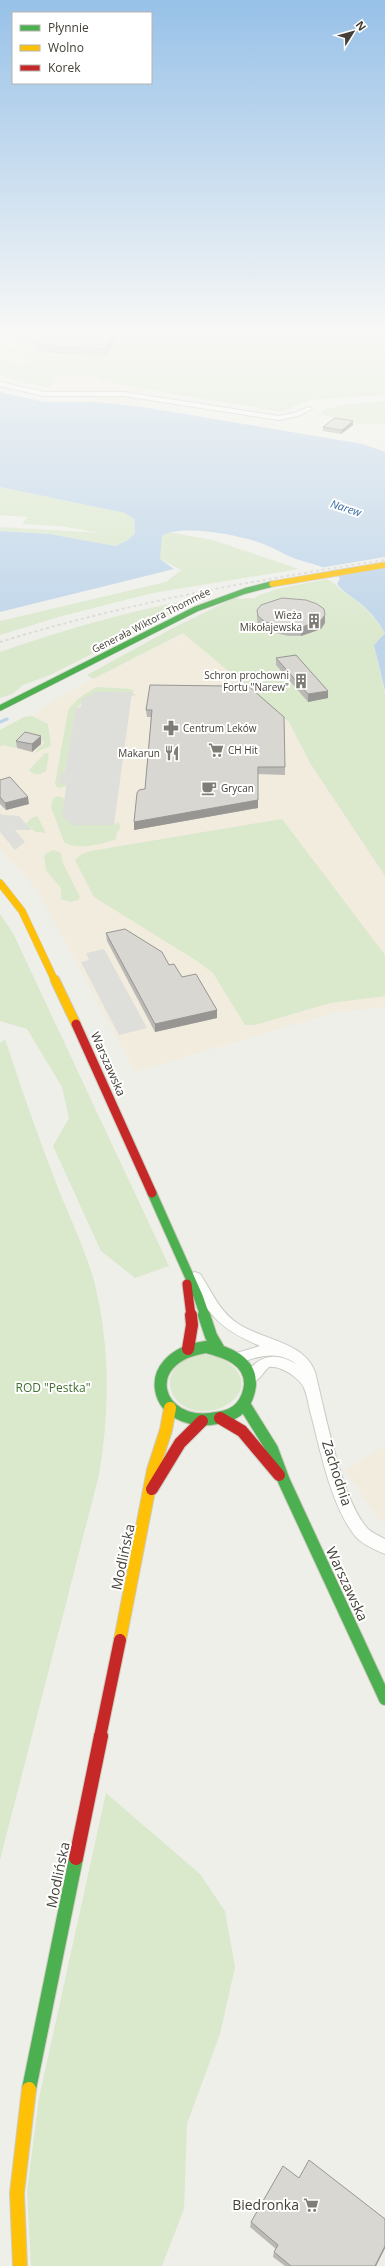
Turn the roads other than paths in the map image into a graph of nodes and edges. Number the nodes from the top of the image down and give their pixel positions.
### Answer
1 (385, 565) edge
2 (72, 673) junction
3 (0, 708) edge
4 (0, 716) edge
5 (0, 883) edge
6 (183, 1261) junction
7 (218, 1348) junction
8 (188, 1350) junction
9 (281, 1350) junction
10 (238, 1358) junction
11 (251, 1378) junction
12 (310, 1385) junction
13 (244, 1404) junction
14 (170, 1408) junction
15 (220, 1418) junction
16 (202, 1420) junction
17 (284, 1481) junction
18 (150, 1492) junction
19 (385, 1547) edge
20 (385, 1699) edge
21 (20, 2266) edge

1 - 2 main road, Generała Wiktora Thommée, bridge
2 - 3 main road, Generała Wiktora Thommée
2 - 4 main road, Generała Wiktora Thommée
5 - 6 main road, Warszawska
6 - 7 main road, Warszawska
6 - 8 main road, Warszawska
6 - 9 street, Zachodnia
7 - 8 main road
7 - 10 main road
8 - 14 main road
9 - 10 street
9 - 12 street, Zachodnia
10 - 11 main road
11 - 12 street
11 - 13 main road
12 - 19 street, Zachodnia
13 - 15 main road
13 - 17 main road, Warszawska
14 - 16 main road
14 - 18 main road, Modlińska
15 - 16 main road
15 - 17 main road, Warszawska
16 - 18 main road, Modlińska
17 - 20 main road, Warszawska
18 - 21 main road, Modlińska

